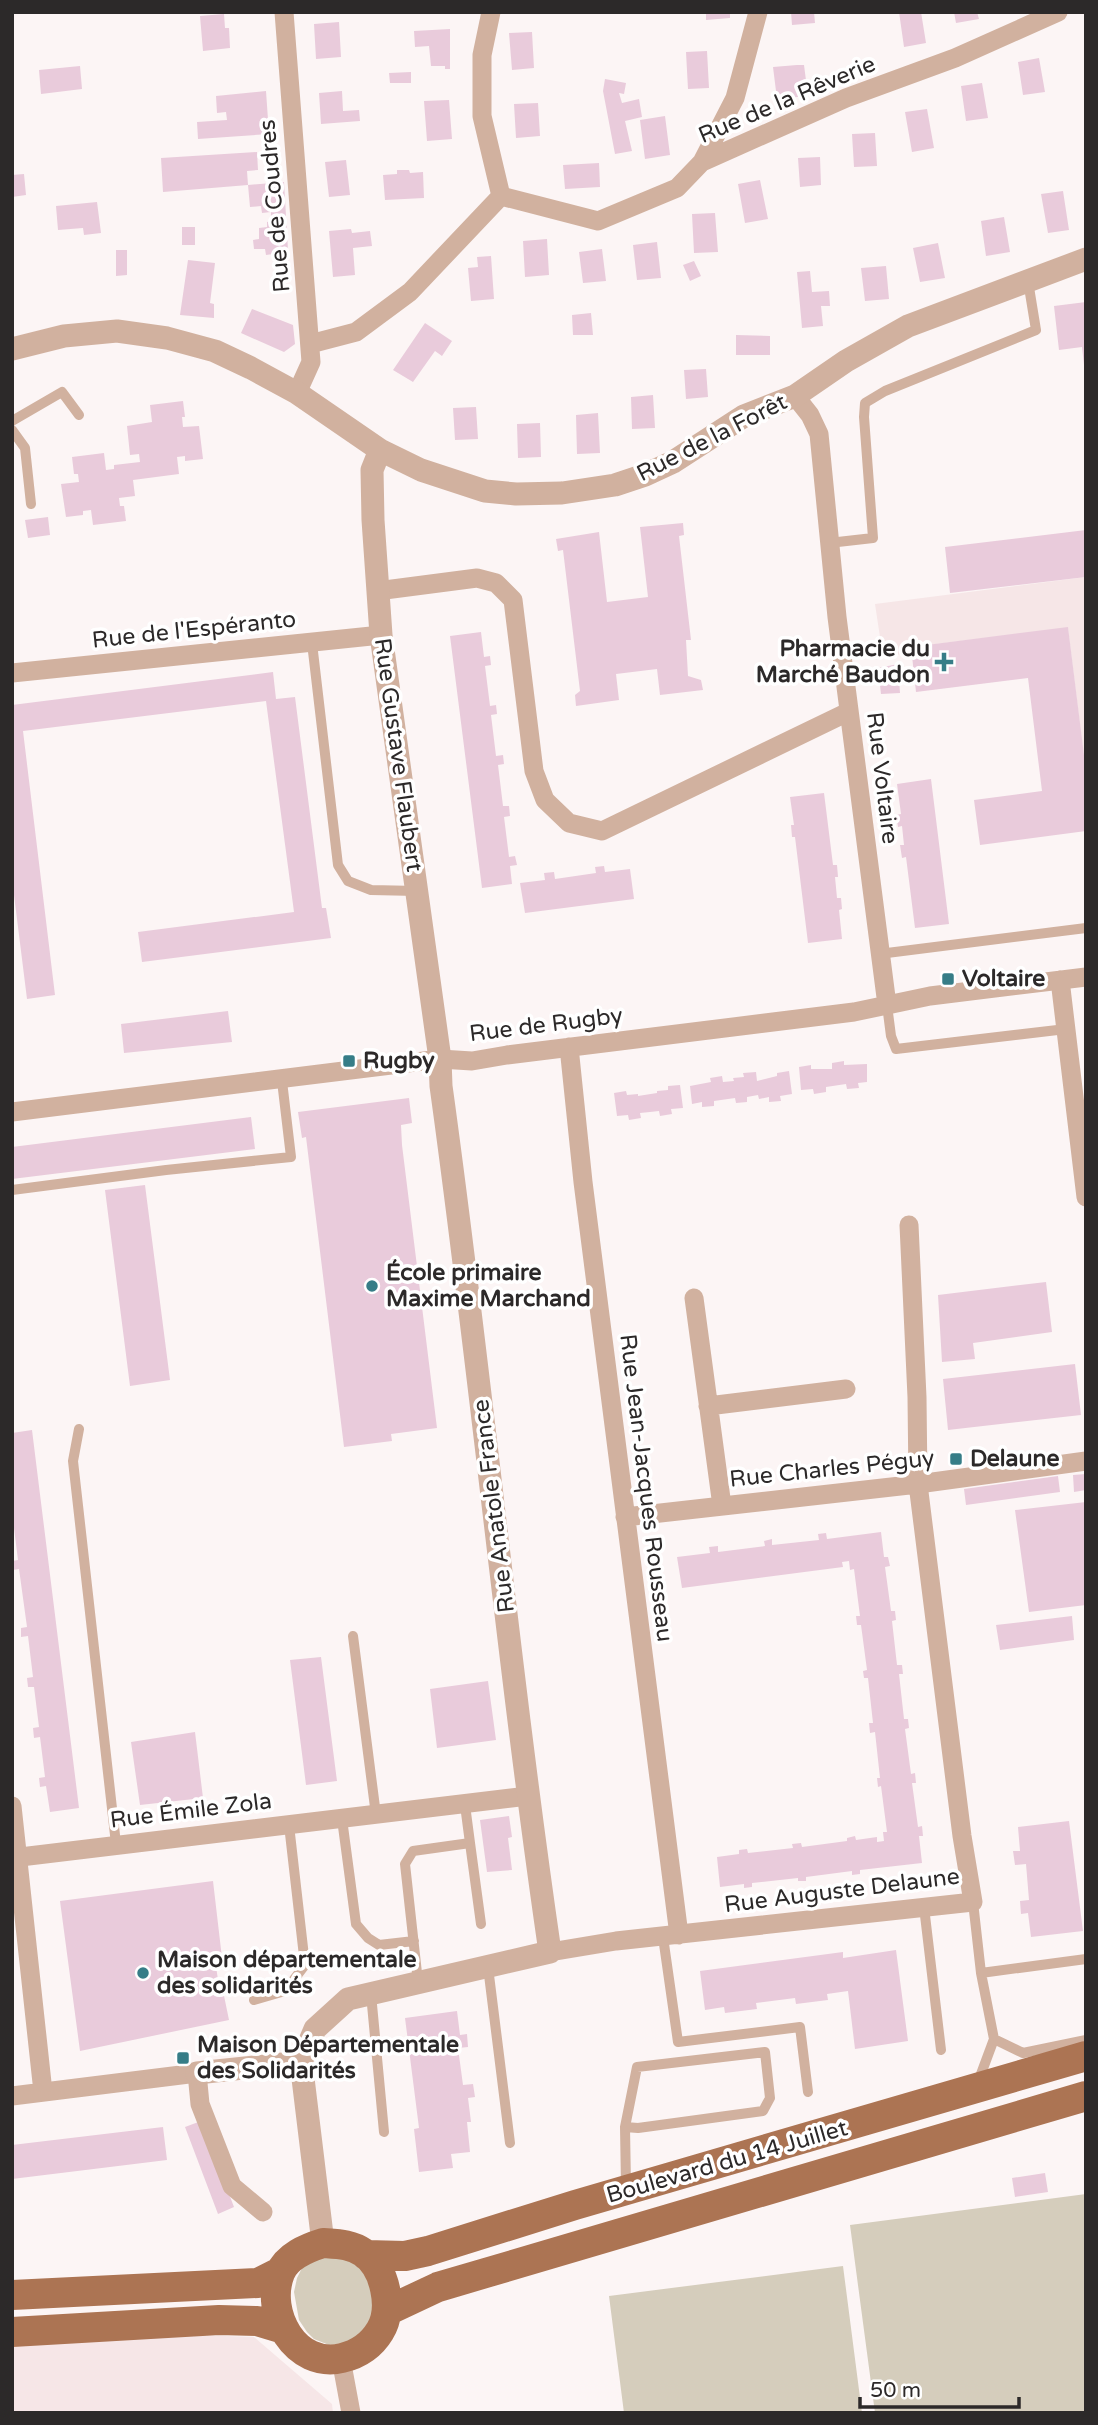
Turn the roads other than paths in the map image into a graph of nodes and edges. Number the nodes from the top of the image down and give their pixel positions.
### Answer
1 (284, 12) edge
2 (491, 12) edge
3 (758, 12) edge
4 (1058, 12) edge
5 (702, 162) junction
6 (501, 196) junction
7 (1086, 259) edge
8 (1027, 280) junction
9 (310, 344) junction
10 (12, 349) edge
11 (297, 393) junction
12 (795, 396) junction
13 (79, 415) dead end
14 (12, 421) edge
15 (12, 430) edge
16 (380, 450) junction
17 (31, 504) dead end
18 (828, 543) junction
19 (377, 591) junction
20 (381, 635) junction
21 (312, 643) junction
22 (12, 673) edge
23 (848, 712) junction
24 (417, 891) junction
25 (1086, 928) edge
26 (879, 954) junction
27 (1086, 977) edge
28 (1060, 980) junction
29 (887, 1005) junction
30 (1066, 1029) junction
31 (569, 1047) junction
32 (440, 1059) junction
33 (282, 1081) junction
34 (12, 1112) edge
35 (12, 1191) edge
36 (1086, 1197) edge
37 (909, 1225) dead end
38 (694, 1298) dead end
39 (846, 1389) dead end
40 (708, 1406) junction
41 (79, 1429) dead end
42 (1086, 1461) edge
43 (918, 1484) junction
44 (722, 1506) junction
45 (625, 1517) junction
46 (353, 1636) dead end
47 (528, 1796) junction
48 (465, 1805) junction
49 (12, 1806) edge
50 (376, 1815) junction
51 (342, 1819) junction
52 (289, 1825) junction
53 (470, 1843) junction
54 (116, 1844) junction
55 (16, 1858) edge
56 (973, 1902) junction
57 (924, 1907) junction
58 (481, 1924) dead end
59 (671, 1936) junction
60 (414, 1941) junction
61 (550, 1952) junction
62 (1086, 1959) edge
63 (488, 1966) junction
64 (981, 1973) junction
65 (418, 1983) junction
66 (371, 1994) junction
67 (254, 2000) dead end
68 (994, 2039) junction
69 (1086, 2040) edge
70 (941, 2050) dead end
71 (1086, 2056) edge
72 (300, 2062) junction
73 (197, 2073) junction
74 (975, 2089) junction
75 (43, 2092) junction
76 (808, 2092) dead end
77 (12, 2096) edge
78 (1086, 2096) edge
79 (625, 2127) junction
80 (384, 2132) dead end
81 (510, 2143) dead end
82 (626, 2191) junction
83 (263, 2213) dead end
84 (323, 2243) junction
85 (366, 2255) junction
86 (281, 2272) junction
87 (12, 2295) edge
88 (387, 2311) junction
89 (284, 2329) junction
90 (12, 2332) edge
91 (341, 2359) junction
92 (351, 2413) edge

1 - 9 street, Rue de Coudres
2 - 6 street
3 - 5 street
4 - 5 street, Rue de la Rêverie
5 - 6 street, Rue de la Rêverie
6 - 9 street
7 - 8 street, Rue de la Forêt
8 - 12 street, Rue de la Forêt
8 - 18 lane
9 - 11 street, Rue de Coudres
10 - 11 street, Rue de la Forêt
11 - 16 street, Rue de la Forêt
12 - 16 street, Rue de la Forêt
12 - 18 street, Rue Voltaire
13 - 14 lane
15 - 17 lane
16 - 19 street, Rue Gustave Flaubert
18 - 23 street, Rue Voltaire
19 - 20 street, Rue Gustave Flaubert
19 - 23 street
20 - 21 street, Rue de l'Espéranto
20 - 24 street, Rue Gustave Flaubert
21 - 22 street, Rue de l'Espéranto
21 - 24 lane
23 - 26 street, Rue Voltaire
24 - 32 street, Rue Gustave Flaubert
25 - 26 lane
26 - 29 street, Rue Voltaire
27 - 28 street, Rue de Rugby
28 - 29 street, Rue de Rugby
28 - 30 street
29 - 30 lane
29 - 31 street, Rue de Rugby
30 - 36 street
31 - 32 street, Rue de Rugby
31 - 45 street, Rue Jean-Jacques Rousseau
32 - 33 street, Rue de Rugby
32 - 47 street, Rue Anatole France
33 - 34 street, Rue de Rugby
33 - 35 lane
37 - 43 street, Rue Auguste Delaune
38 - 40 street
39 - 40 street
40 - 44 street
41 - 54 lane
42 - 43 street, Rue Charles Péguy
43 - 44 street, Rue Charles Péguy
43 - 56 street, Rue Auguste Delaune
44 - 45 street, Rue Charles Péguy
45 - 59 street, Rue Jean-Jacques Rousseau
46 - 50 lane
47 - 48 street, Rue Émile Zola
47 - 61 street, Rue Anatole France
48 - 50 street, Rue Émile Zola
48 - 53 lane
49 - 55 street
50 - 51 street, Rue Émile Zola
51 - 52 street, Rue Émile Zola
51 - 60 lane
52 - 54 street, Rue Émile Zola
52 - 67 lane
53 - 58 lane
53 - 60 lane
54 - 55 street, Rue Émile Zola
55 - 75 street
56 - 57 street, Rue Auguste Delaune
56 - 64 lane
57 - 59 street, Rue Auguste Delaune
57 - 70 lane
59 - 61 street, Rue Auguste Delaune
59 - 76 lane
60 - 65 lane
61 - 63 street
62 - 64 lane
63 - 65 street
63 - 81 lane
64 - 68 lane
65 - 66 street
66 - 72 street
66 - 80 lane
68 - 69 lane
68 - 74 lane
71 - 74 main road, Boulevard du 14 Juillet
72 - 73 street
72 - 84 street
73 - 75 street
73 - 83 street
74 - 82 main road, Boulevard du 14 Juillet
75 - 77 street
78 - 88 main road, Boulevard du 14 Juillet
79 - 79 lane
79 - 82 lane
82 - 85 main road, Boulevard du 14 Juillet
84 - 85 main road, Boulevard du 14 Juillet
84 - 86 main road
85 - 88 main road
86 - 87 main road
86 - 89 main road
88 - 91 main road
89 - 90 main road
89 - 91 main road
91 - 92 street

